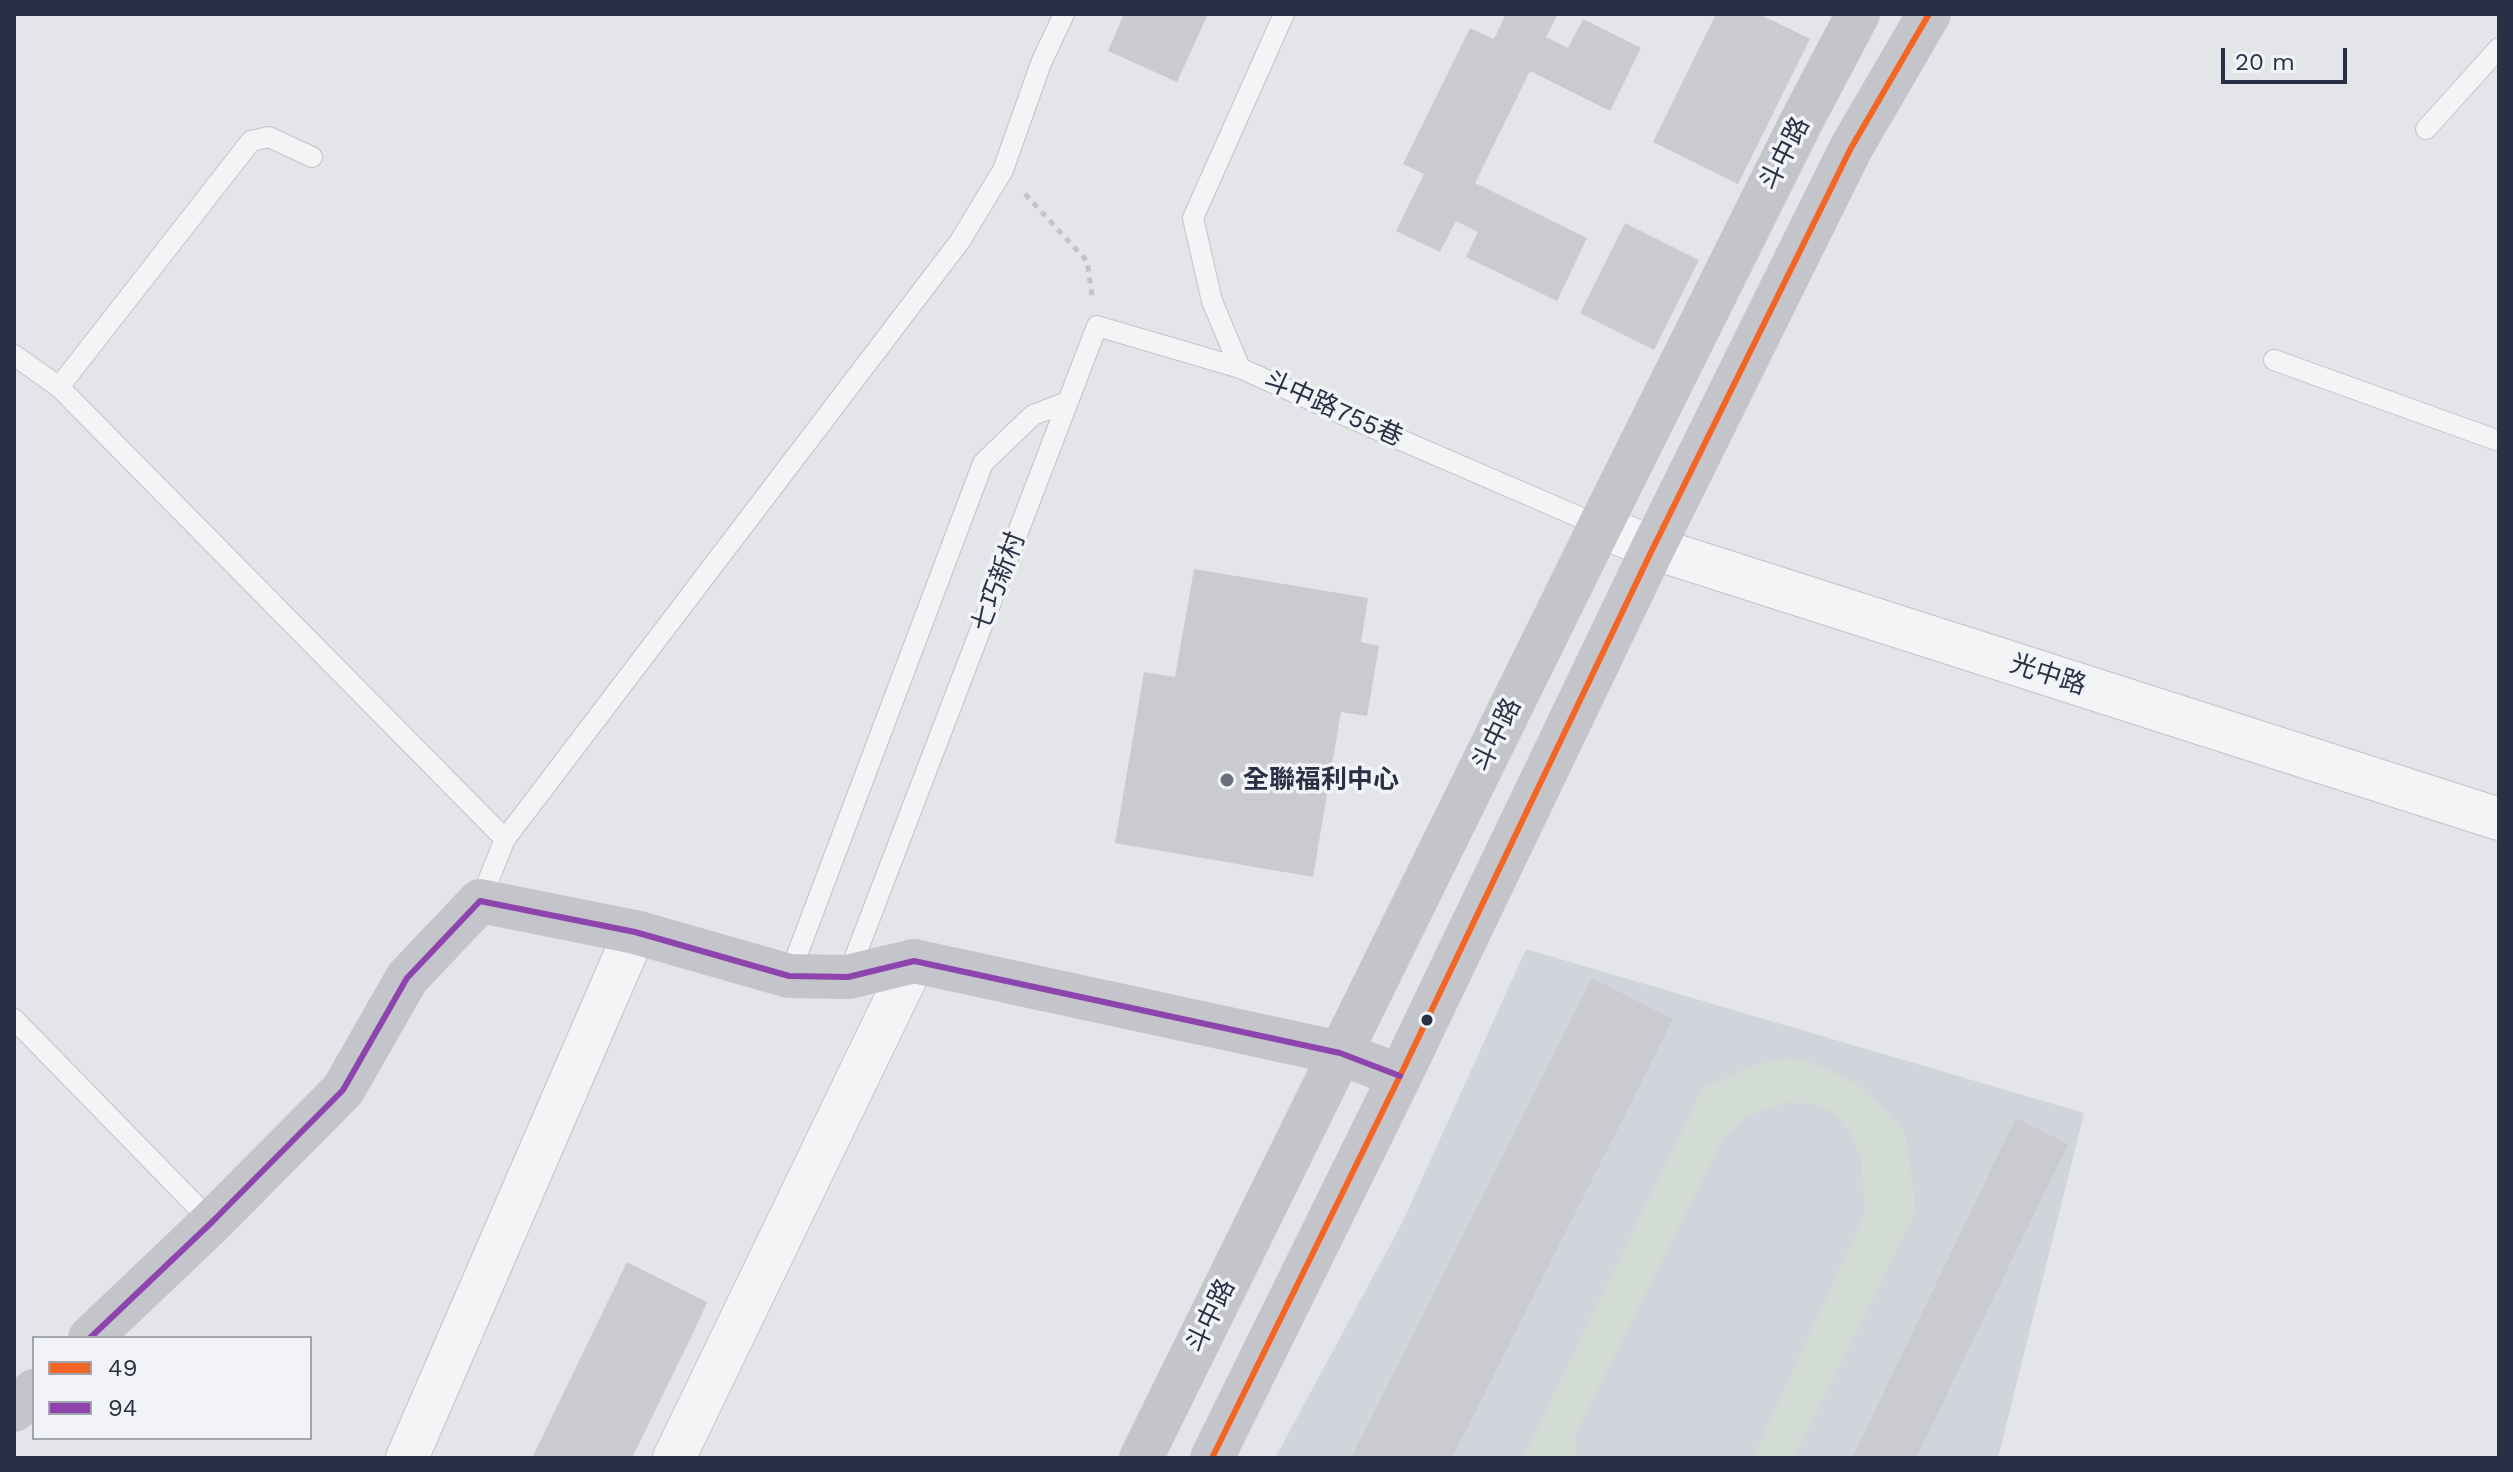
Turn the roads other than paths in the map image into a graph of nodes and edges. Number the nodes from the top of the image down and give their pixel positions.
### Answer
1 (1064, 14) edge
2 (1284, 14) edge
3 (1858, 14) edge
4 (1929, 14) edge
5 (2499, 48) edge
6 (1800, 124) junction
7 (2426, 129) dead end
8 (1851, 148) junction
9 (312, 157) dead end
10 (14, 355) edge
11 (2274, 360) dead end
12 (1240, 368) junction
13 (59, 387) junction
14 (1067, 402) junction
15 (2499, 441) edge
16 (1600, 526) junction
17 (1653, 548) junction
18 (2499, 819) edge
19 (505, 839) junction
20 (480, 901) junction
21 (635, 932) junction
22 (914, 961) junction
23 (789, 976) junction
24 (848, 977) junction
25 (14, 1019) edge
26 (1340, 1053) junction
27 (1400, 1076) junction
28 (212, 1222) junction
29 (92, 1336) edge
30 (32, 1393) edge
31 (14, 1410) edge
32 (407, 1458) edge
33 (674, 1458) edge
34 (1141, 1458) edge
35 (1212, 1458) edge

1 - 19 lane
2 - 12 lane, 斗中路755巷
3 - 6 main road, 斗中路
4 - 8 main road
5 - 7 lane
6 - 8 main road
6 - 16 main road, 斗中路
8 - 17 main road
9 - 13 lane
10 - 13 lane
11 - 15 lane
12 - 14 lane, 七巧新村
12 - 16 lane, 斗中路755巷
13 - 19 lane
14 - 23 lane
14 - 24 lane, 七巧新村
16 - 17 street, 光中路
16 - 26 main road, 斗中路
17 - 18 street, 光中路
17 - 27 main road
19 - 20 lane
20 - 21 main road
20 - 28 main road
21 - 23 main road
21 - 32 street
22 - 24 main road
22 - 26 main road
22 - 33 street
23 - 24 main road
25 - 28 lane
26 - 27 main road
26 - 34 main road, 斗中路
27 - 35 main road
28 - 29 main road
30 - 31 main road

